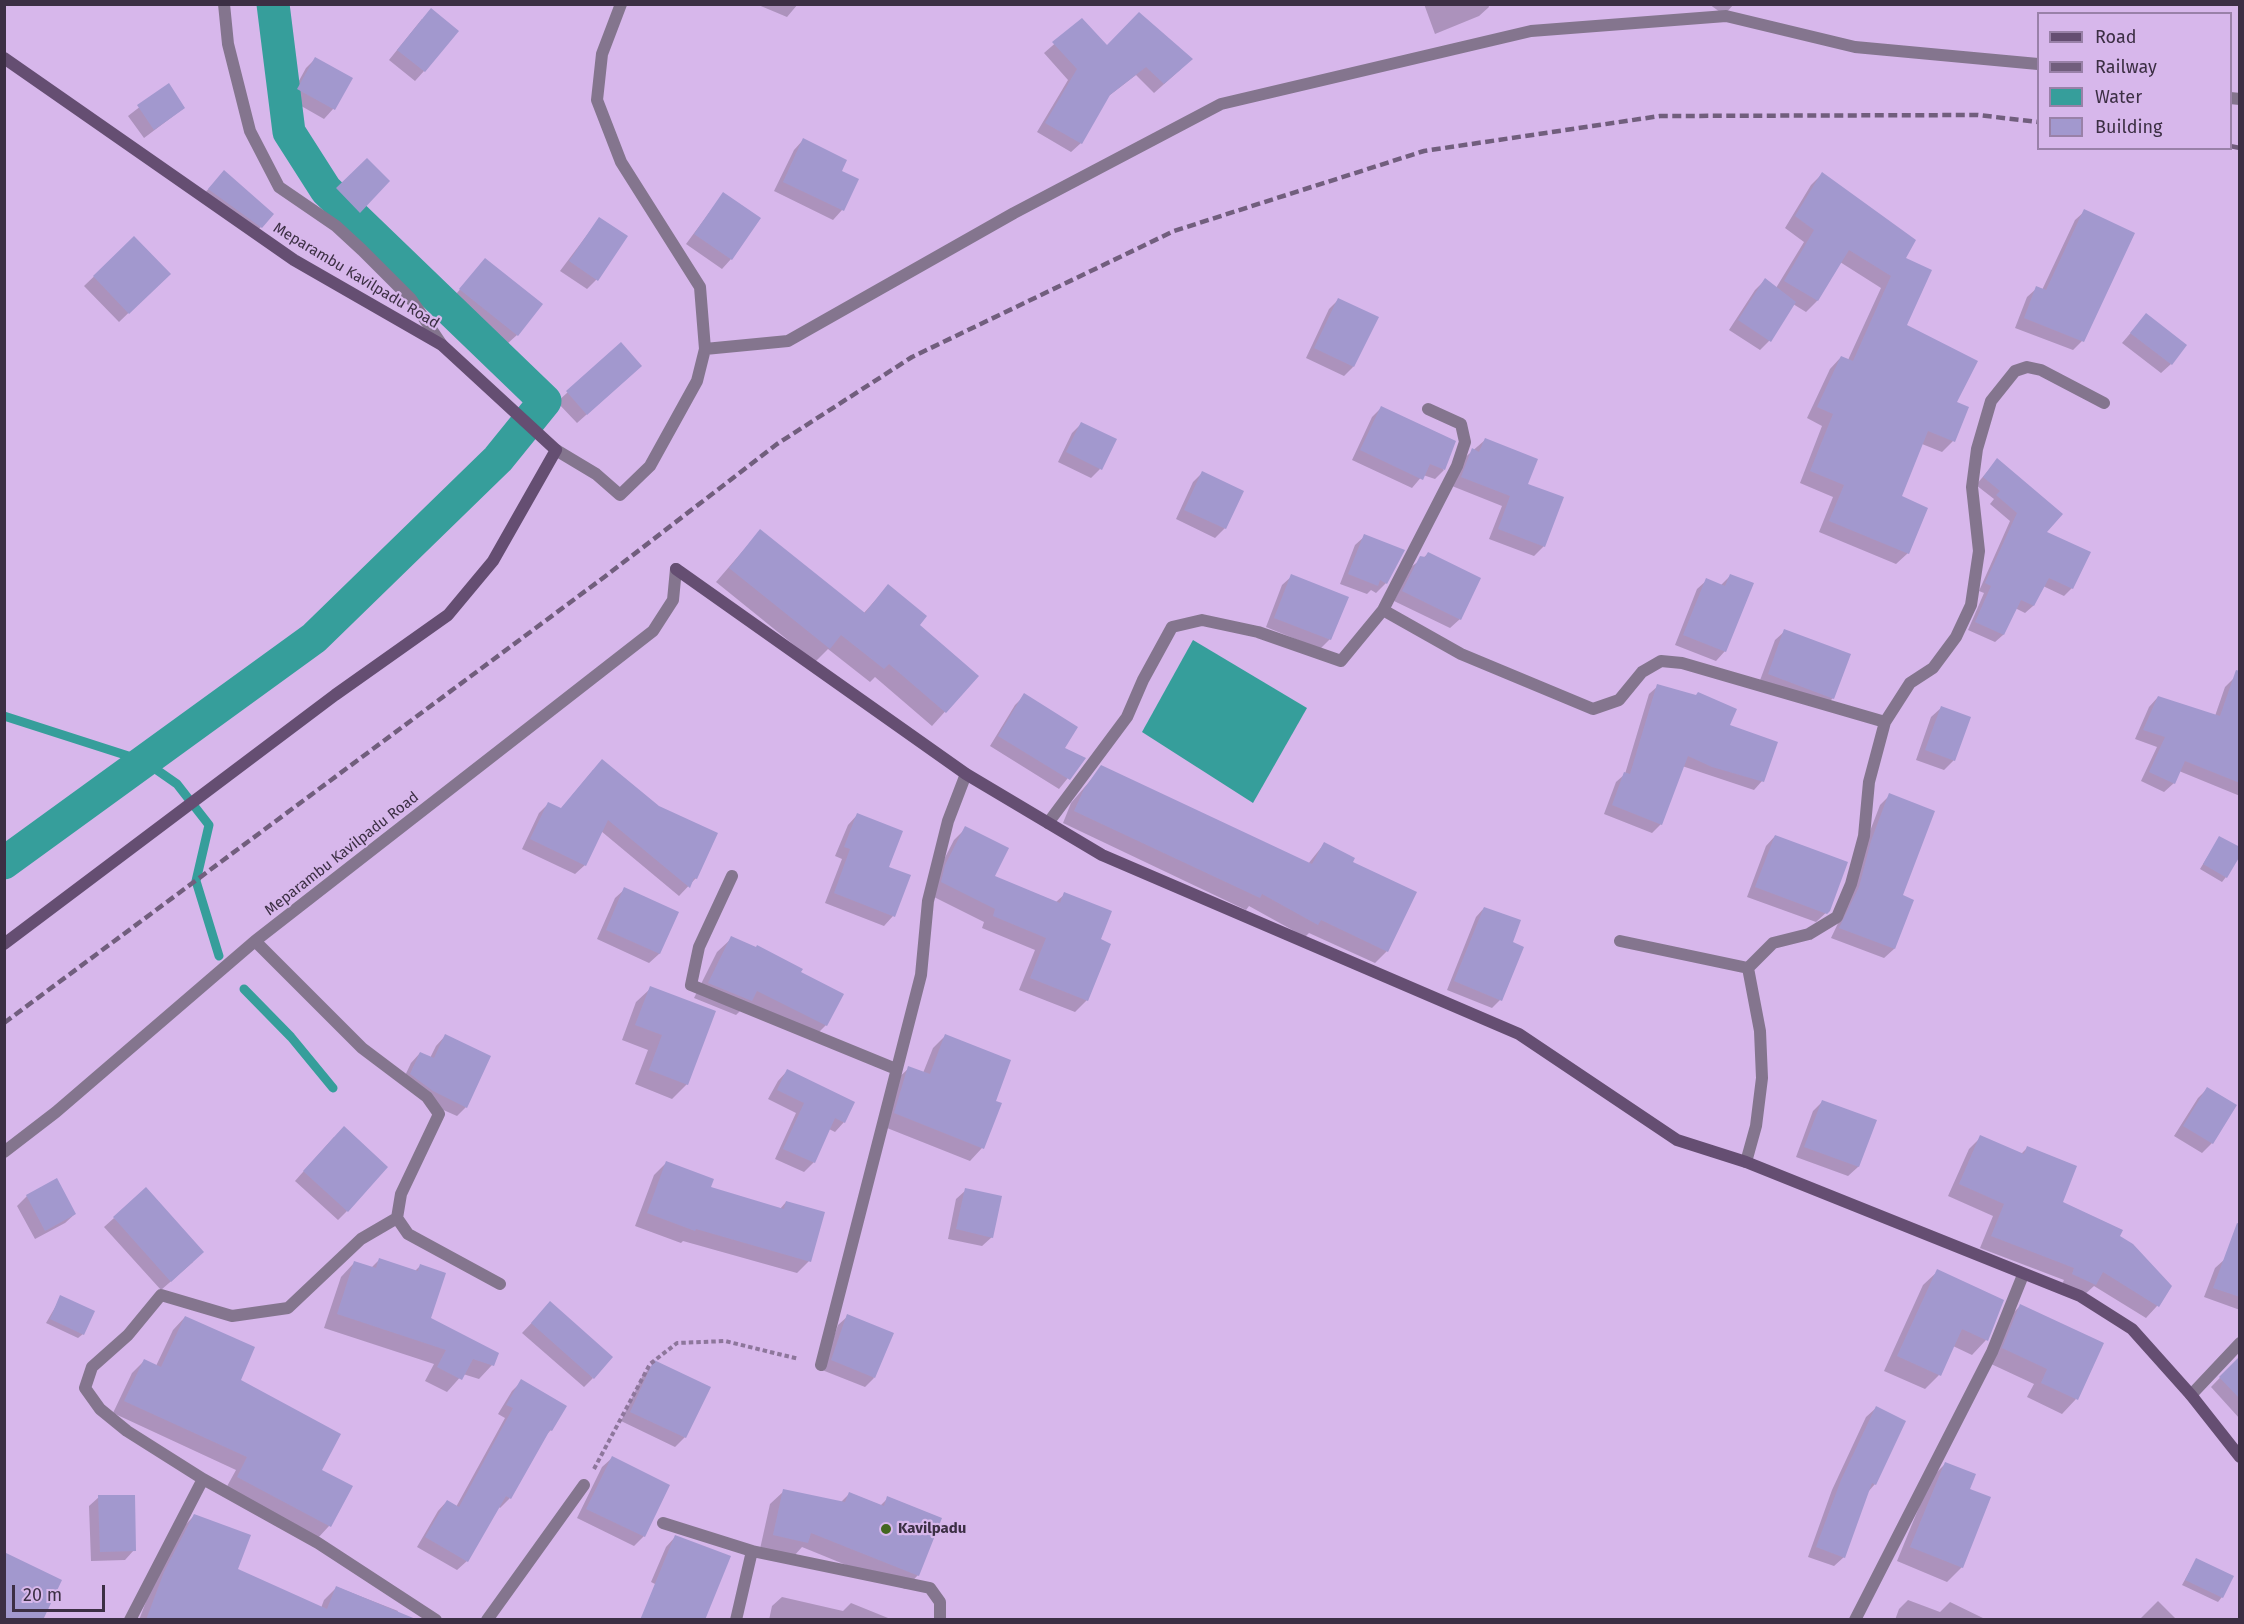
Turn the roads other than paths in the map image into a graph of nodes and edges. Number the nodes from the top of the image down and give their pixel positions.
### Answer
1 (224, 4) edge
2 (621, 4) edge
3 (4, 58) edge
4 (2037, 64) edge
5 (442, 345) junction
6 (705, 350) junction
7 (2104, 403) dead end
8 (1428, 408) dead end
9 (556, 450) junction
10 (1383, 610) junction
11 (1885, 722) junction
12 (966, 774) junction
13 (1048, 823) junction
14 (732, 876) dead end
15 (1620, 941) dead end
16 (255, 942) junction
17 (4, 944) edge
18 (1748, 968) junction
19 (896, 1069) junction
20 (4, 1152) edge
21 (1746, 1162) junction
22 (397, 1218) junction
23 (2023, 1275) junction
24 (500, 1284) dead end
25 (2240, 1343) edge
26 (821, 1365) road end
27 (2191, 1395) junction
28 (2240, 1458) edge
29 (203, 1479) junction
30 (584, 1485) road end
31 (663, 1523) dead end
32 (752, 1551) junction
33 (130, 1620) edge
34 (436, 1620) edge
35 (487, 1620) edge
36 (736, 1620) edge
37 (940, 1620) edge
38 (1855, 1620) edge

1 - 5 street
2 - 6 street
3 - 5 street, Meparambu Kavilpadu Road
4 - 6 street
5 - 9 street, Meparambu Kavilpadu Road
6 - 9 street, Meparambu Kavilpadu Road
7 - 11 street
8 - 10 street
9 - 17 street
10 - 11 street
10 - 13 street
11 - 18 street
12 - 13 street
12 - 16 street, Meparambu Kavilpadu Road
12 - 19 street
13 - 21 street
14 - 19 street
15 - 18 street
16 - 20 street, Meparambu Kavilpadu Road
16 - 22 street
18 - 21 street
19 - 26 street
21 - 23 street
22 - 24 street
22 - 29 street
23 - 27 street
23 - 38 street
25 - 27 street
27 - 28 street
29 - 33 street
29 - 34 street
30 - 35 street
31 - 32 street
32 - 36 street
32 - 37 street

